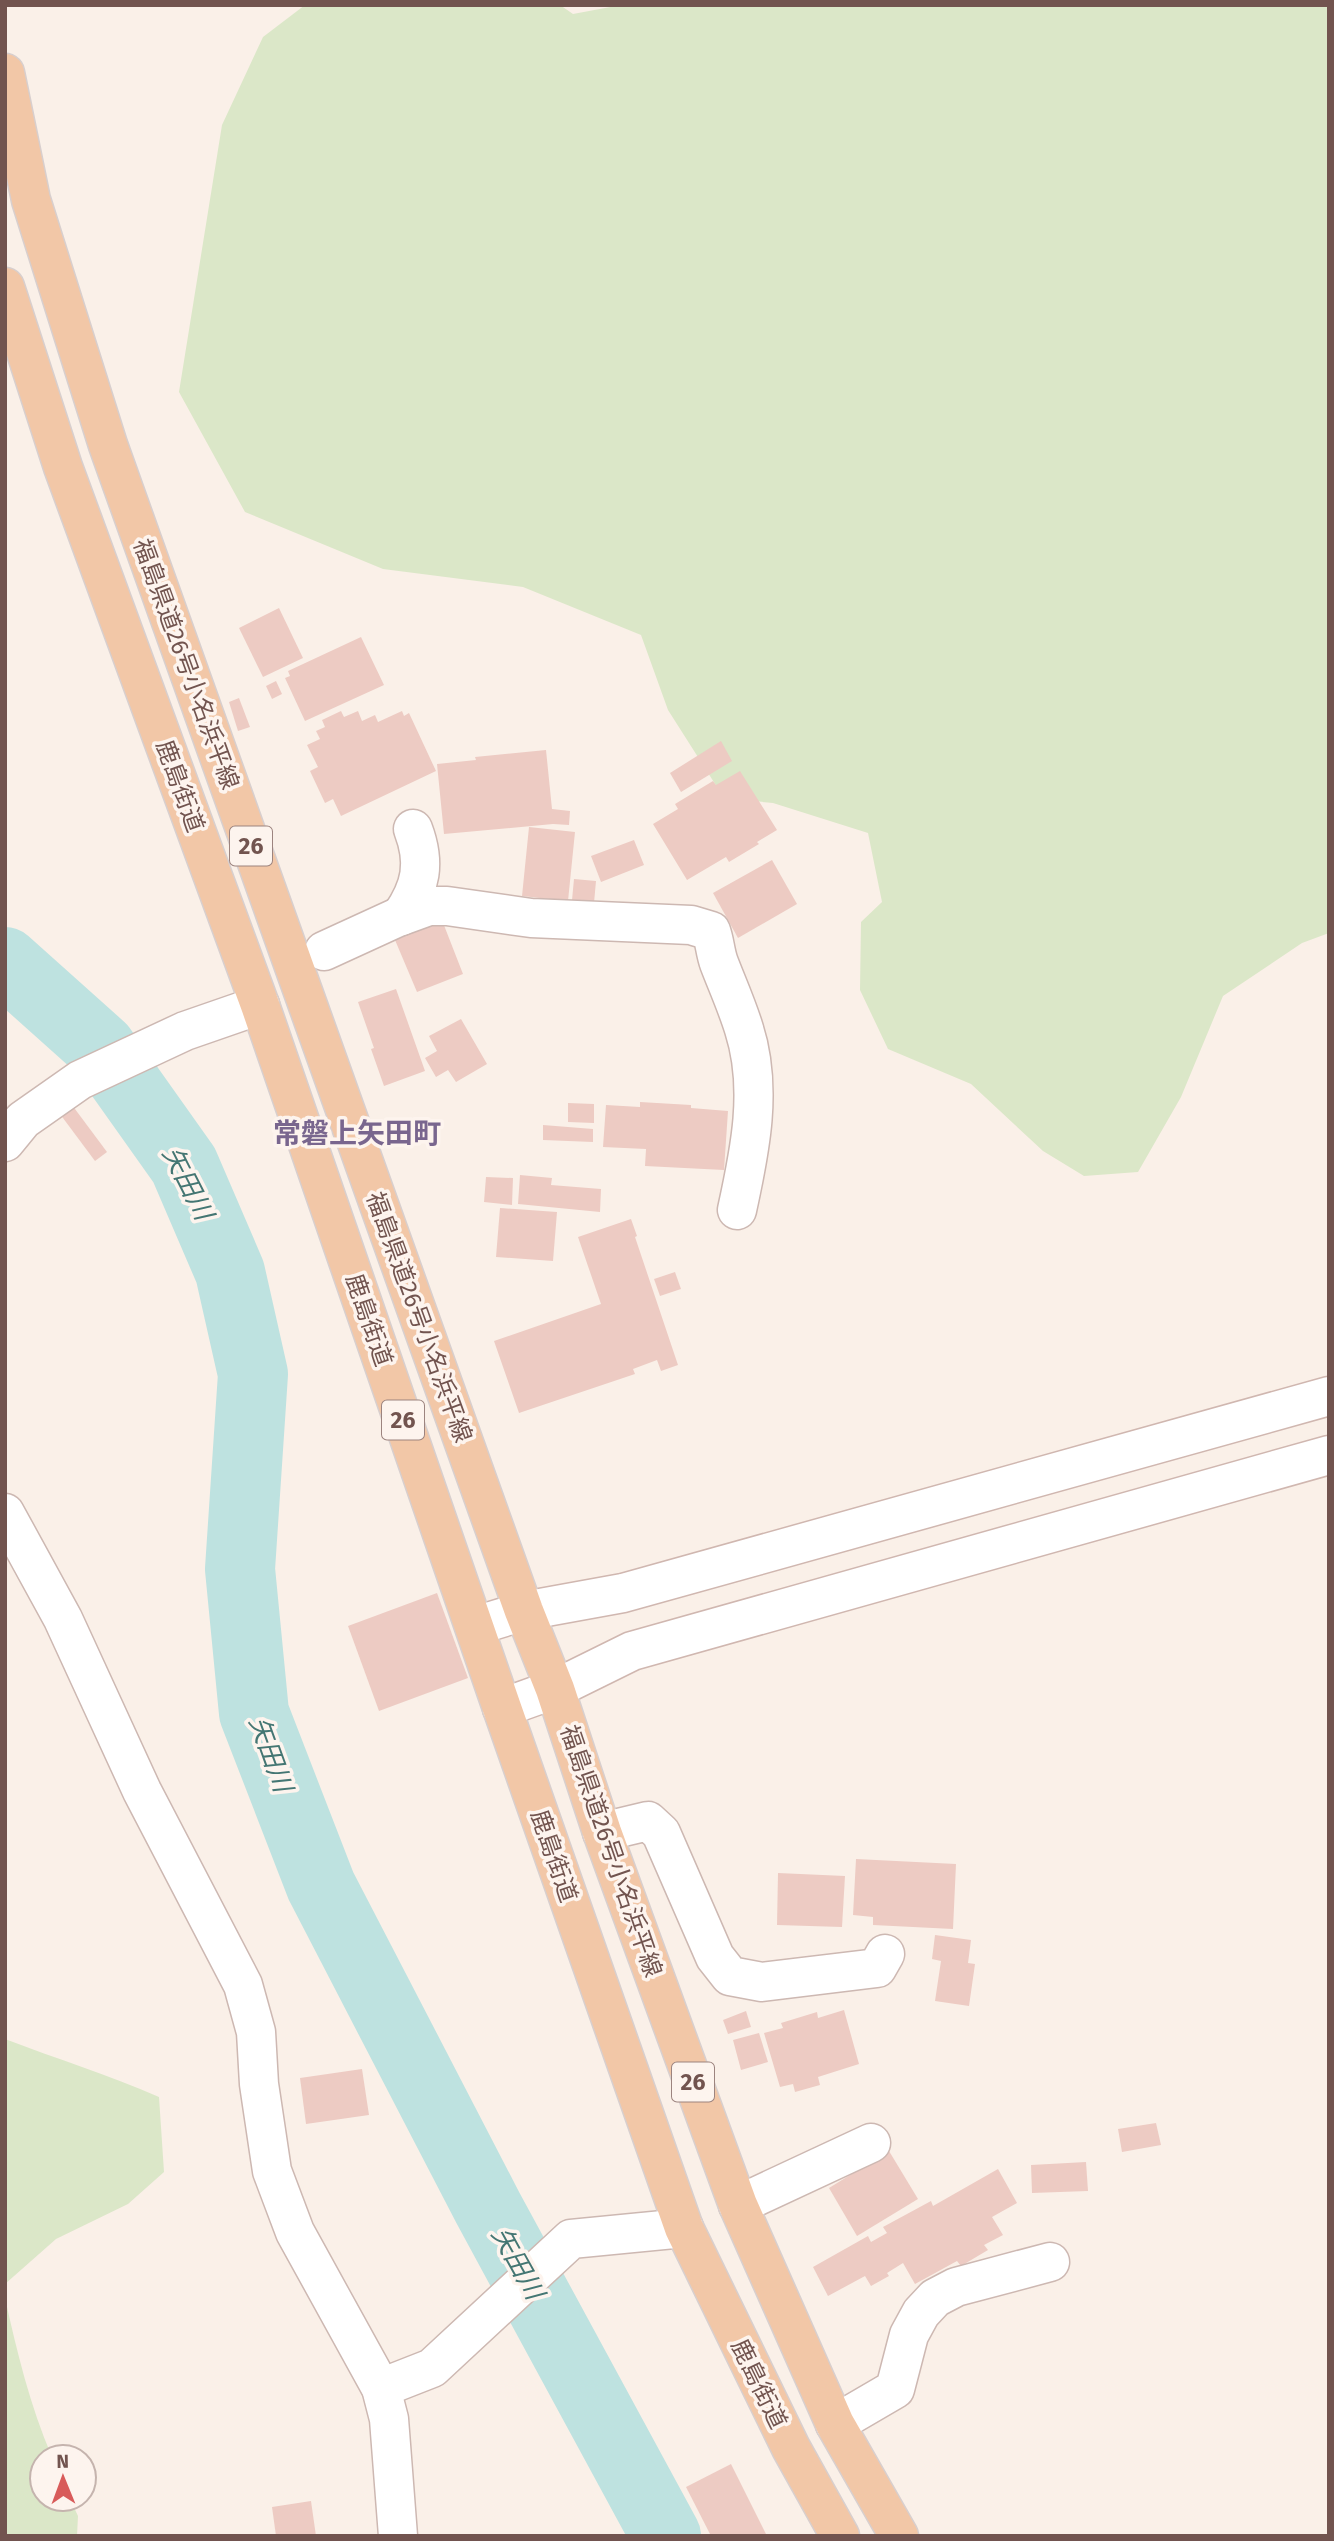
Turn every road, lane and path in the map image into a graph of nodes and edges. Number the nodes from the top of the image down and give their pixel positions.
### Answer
1 (5, 73) edge
2 (5, 287) edge
3 (413, 829) dead end
4 (485, 886) dead end
5 (668, 900) dead end
6 (415, 911) junction
7 (608, 921) junction
8 (727, 939) dead end
9 (324, 951) dead end
10 (729, 990) junction
11 (260, 1005) junction
12 (5, 1142) edge
13 (737, 1210) dead end
14 (1329, 1396) edge
15 (1329, 1455) edge
16 (5, 1513) edge
17 (524, 1611) junction
18 (475, 1626) junction
19 (555, 1689) junction
20 (502, 1708) junction
21 (603, 1832) junction
22 (885, 1954) dead end
23 (871, 2143) dead end
24 (738, 2205) junction
25 (684, 2228) junction
26 (1050, 2262) dead end
27 (381, 2388) junction
28 (835, 2424) junction
29 (398, 2536) edge
30 (840, 2536) edge
31 (899, 2536) edge

1 - 17 main road, 福島県道26号小名浜平線 / 26
2 - 11 main road, 鹿島街道 / 26
3 - 6 street
4 - 6 street
5 - 7 street
6 - 7 street
6 - 9 street
7 - 10 street
8 - 10 street
10 - 13 street
11 - 12 street
11 - 18 main road, 鹿島街道 / 26
14 - 17 street
15 - 19 street
16 - 27 street
17 - 18 street
17 - 19 main road, 福島県道26号小名浜平線 / 26
18 - 20 main road, 鹿島街道 / 26
19 - 20 street
19 - 21 main road, 福島県道26号小名浜平線 / 26
20 - 25 main road, 鹿島街道 / 26
21 - 22 street
21 - 24 main road, 福島県道26号小名浜平線 / 26
23 - 24 street
24 - 28 main road, 福島県道26号小名浜平線 / 26
25 - 27 street
25 - 30 main road, 鹿島街道 / 26
26 - 28 street
27 - 29 street
28 - 31 main road, 福島県道26号小名浜平線 / 26

